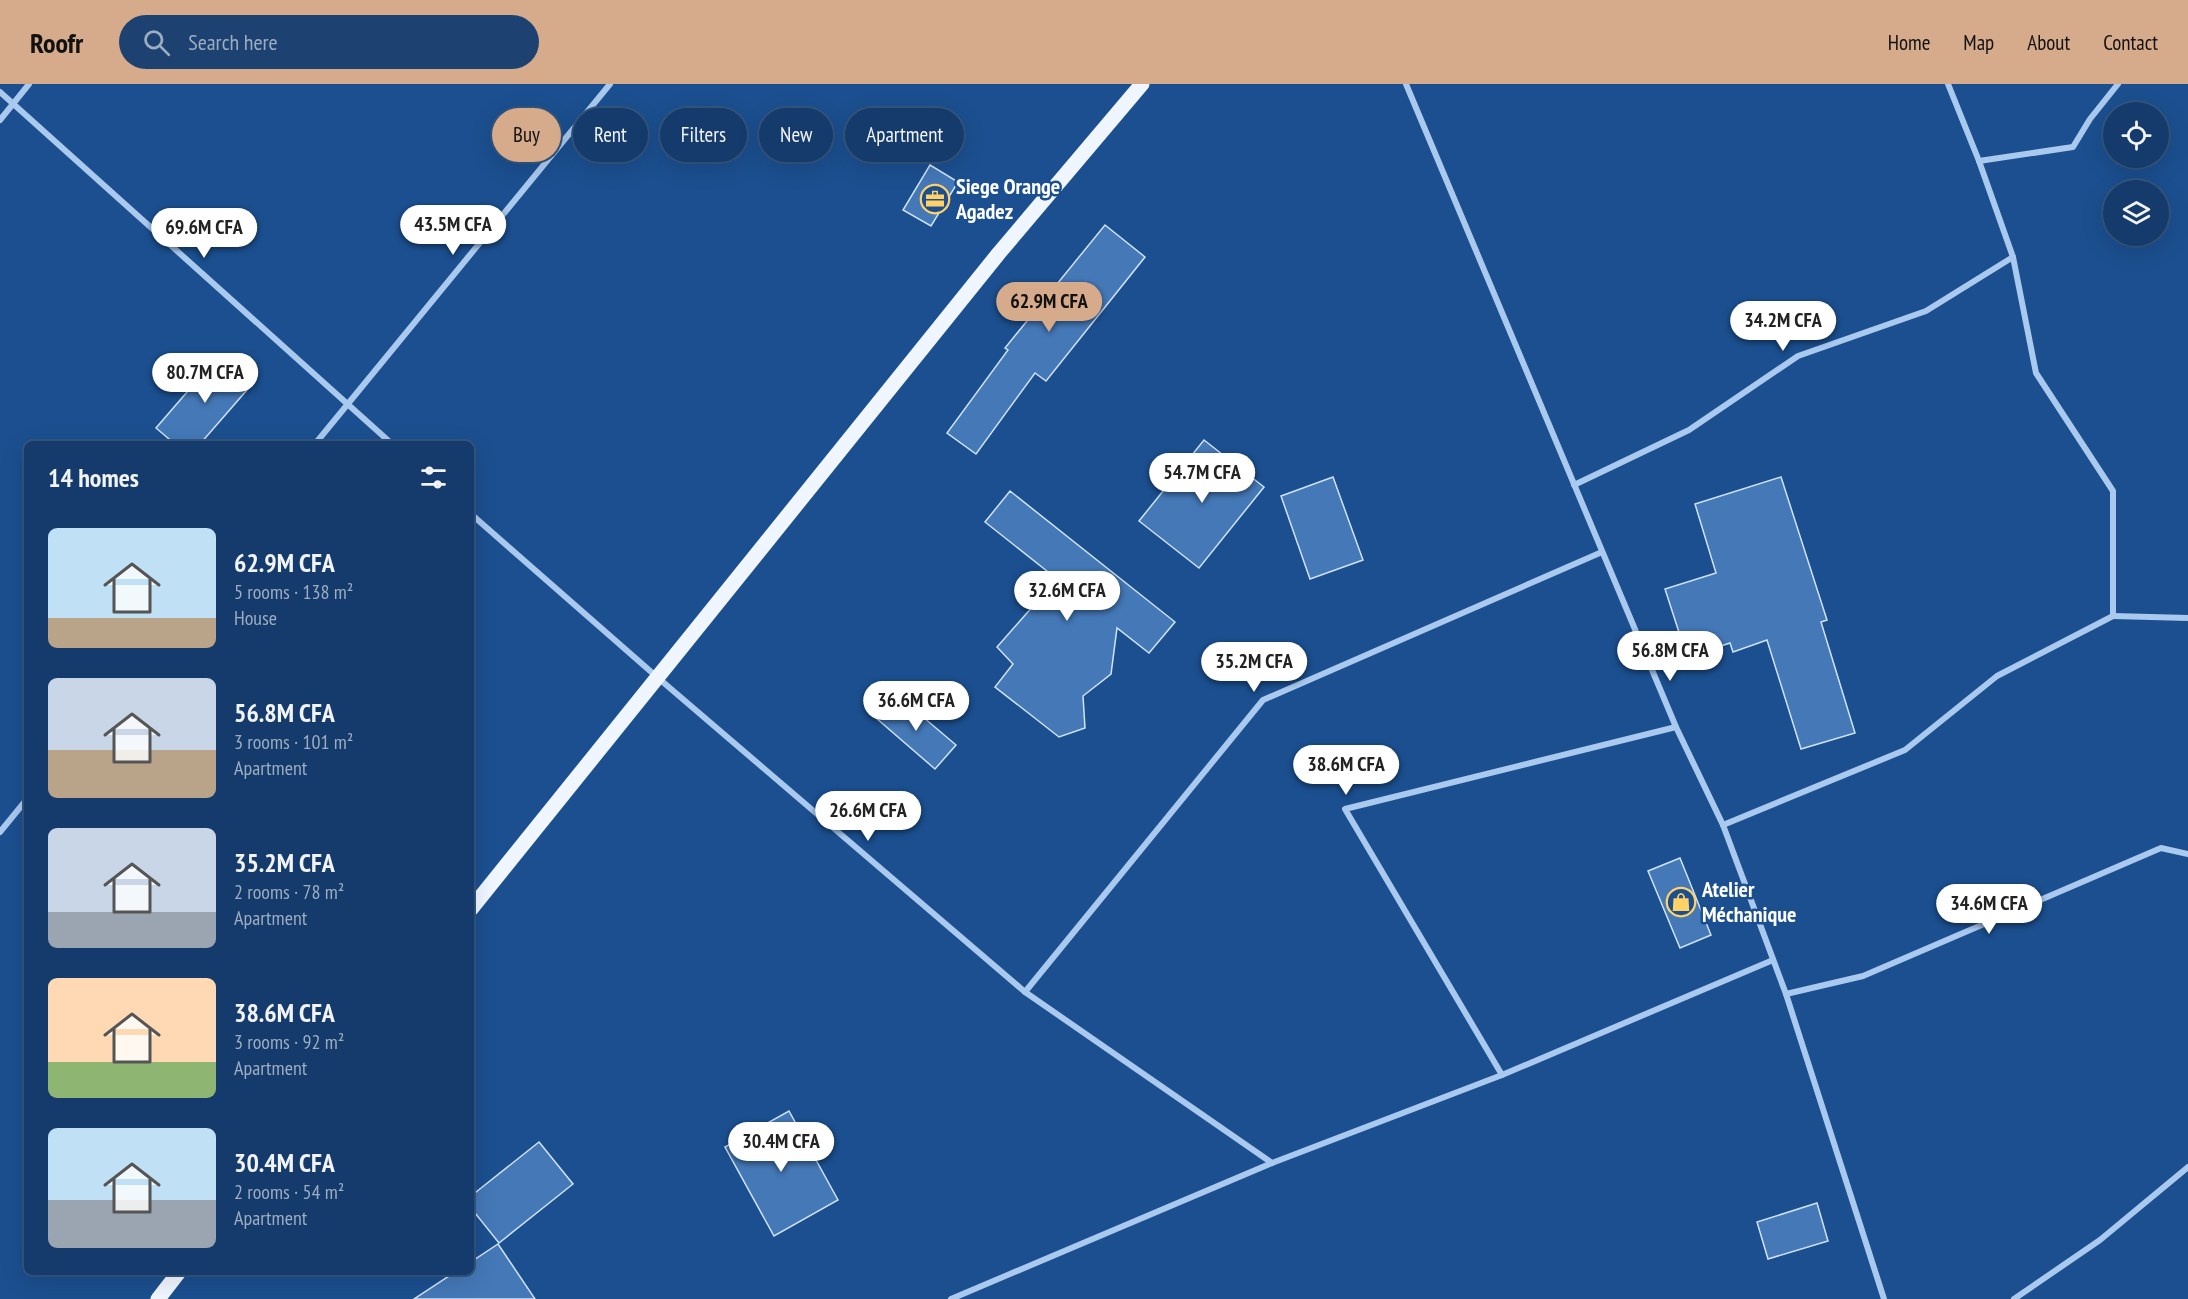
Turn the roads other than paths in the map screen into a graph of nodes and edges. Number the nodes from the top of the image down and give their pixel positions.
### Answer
1 (29, 84) edge
2 (610, 84) edge
3 (1142, 84) edge
4 (1406, 84) edge
5 (1947, 84) edge
6 (2118, 84) edge
7 (0, 92) edge
8 (13, 103) junction
9 (0, 120) edge
10 (1979, 161) junction
11 (2013, 257) junction
12 (347, 405) junction
13 (317, 441) edge
14 (389, 441) edge
15 (1574, 485) junction
16 (474, 517) edge
17 (1602, 552) junction
18 (2113, 616) junction
19 (2188, 618) edge
20 (657, 677) junction
21 (1676, 727) junction
22 (24, 803) edge
23 (1723, 825) junction
24 (0, 832) edge
25 (2188, 854) edge
26 (474, 905) edge
27 (1773, 960) junction
28 (1025, 992) junction
29 (1786, 994) junction
30 (1502, 1075) junction
31 (1272, 1163) junction
32 (2188, 1167) edge
33 (177, 1275) edge
34 (158, 1299) edge
35 (951, 1299) edge
36 (1884, 1299) edge
37 (2014, 1299) edge

1 - 8 street
2 - 12 street
3 - 20 main road
4 - 15 street
5 - 10 street
6 - 10 street
7 - 8 street
8 - 9 street
8 - 12 street
10 - 11 street
11 - 15 street
11 - 18 street
12 - 13 street
12 - 14 street
15 - 17 street
16 - 20 street
17 - 21 street
17 - 28 street
18 - 19 street
18 - 23 street
20 - 26 main road
20 - 28 street
21 - 23 street
21 - 30 street
22 - 24 street
23 - 27 street
25 - 29 street
27 - 29 street
27 - 30 street
28 - 31 street
29 - 36 street
30 - 31 street
31 - 35 street
32 - 37 street
33 - 34 main road

